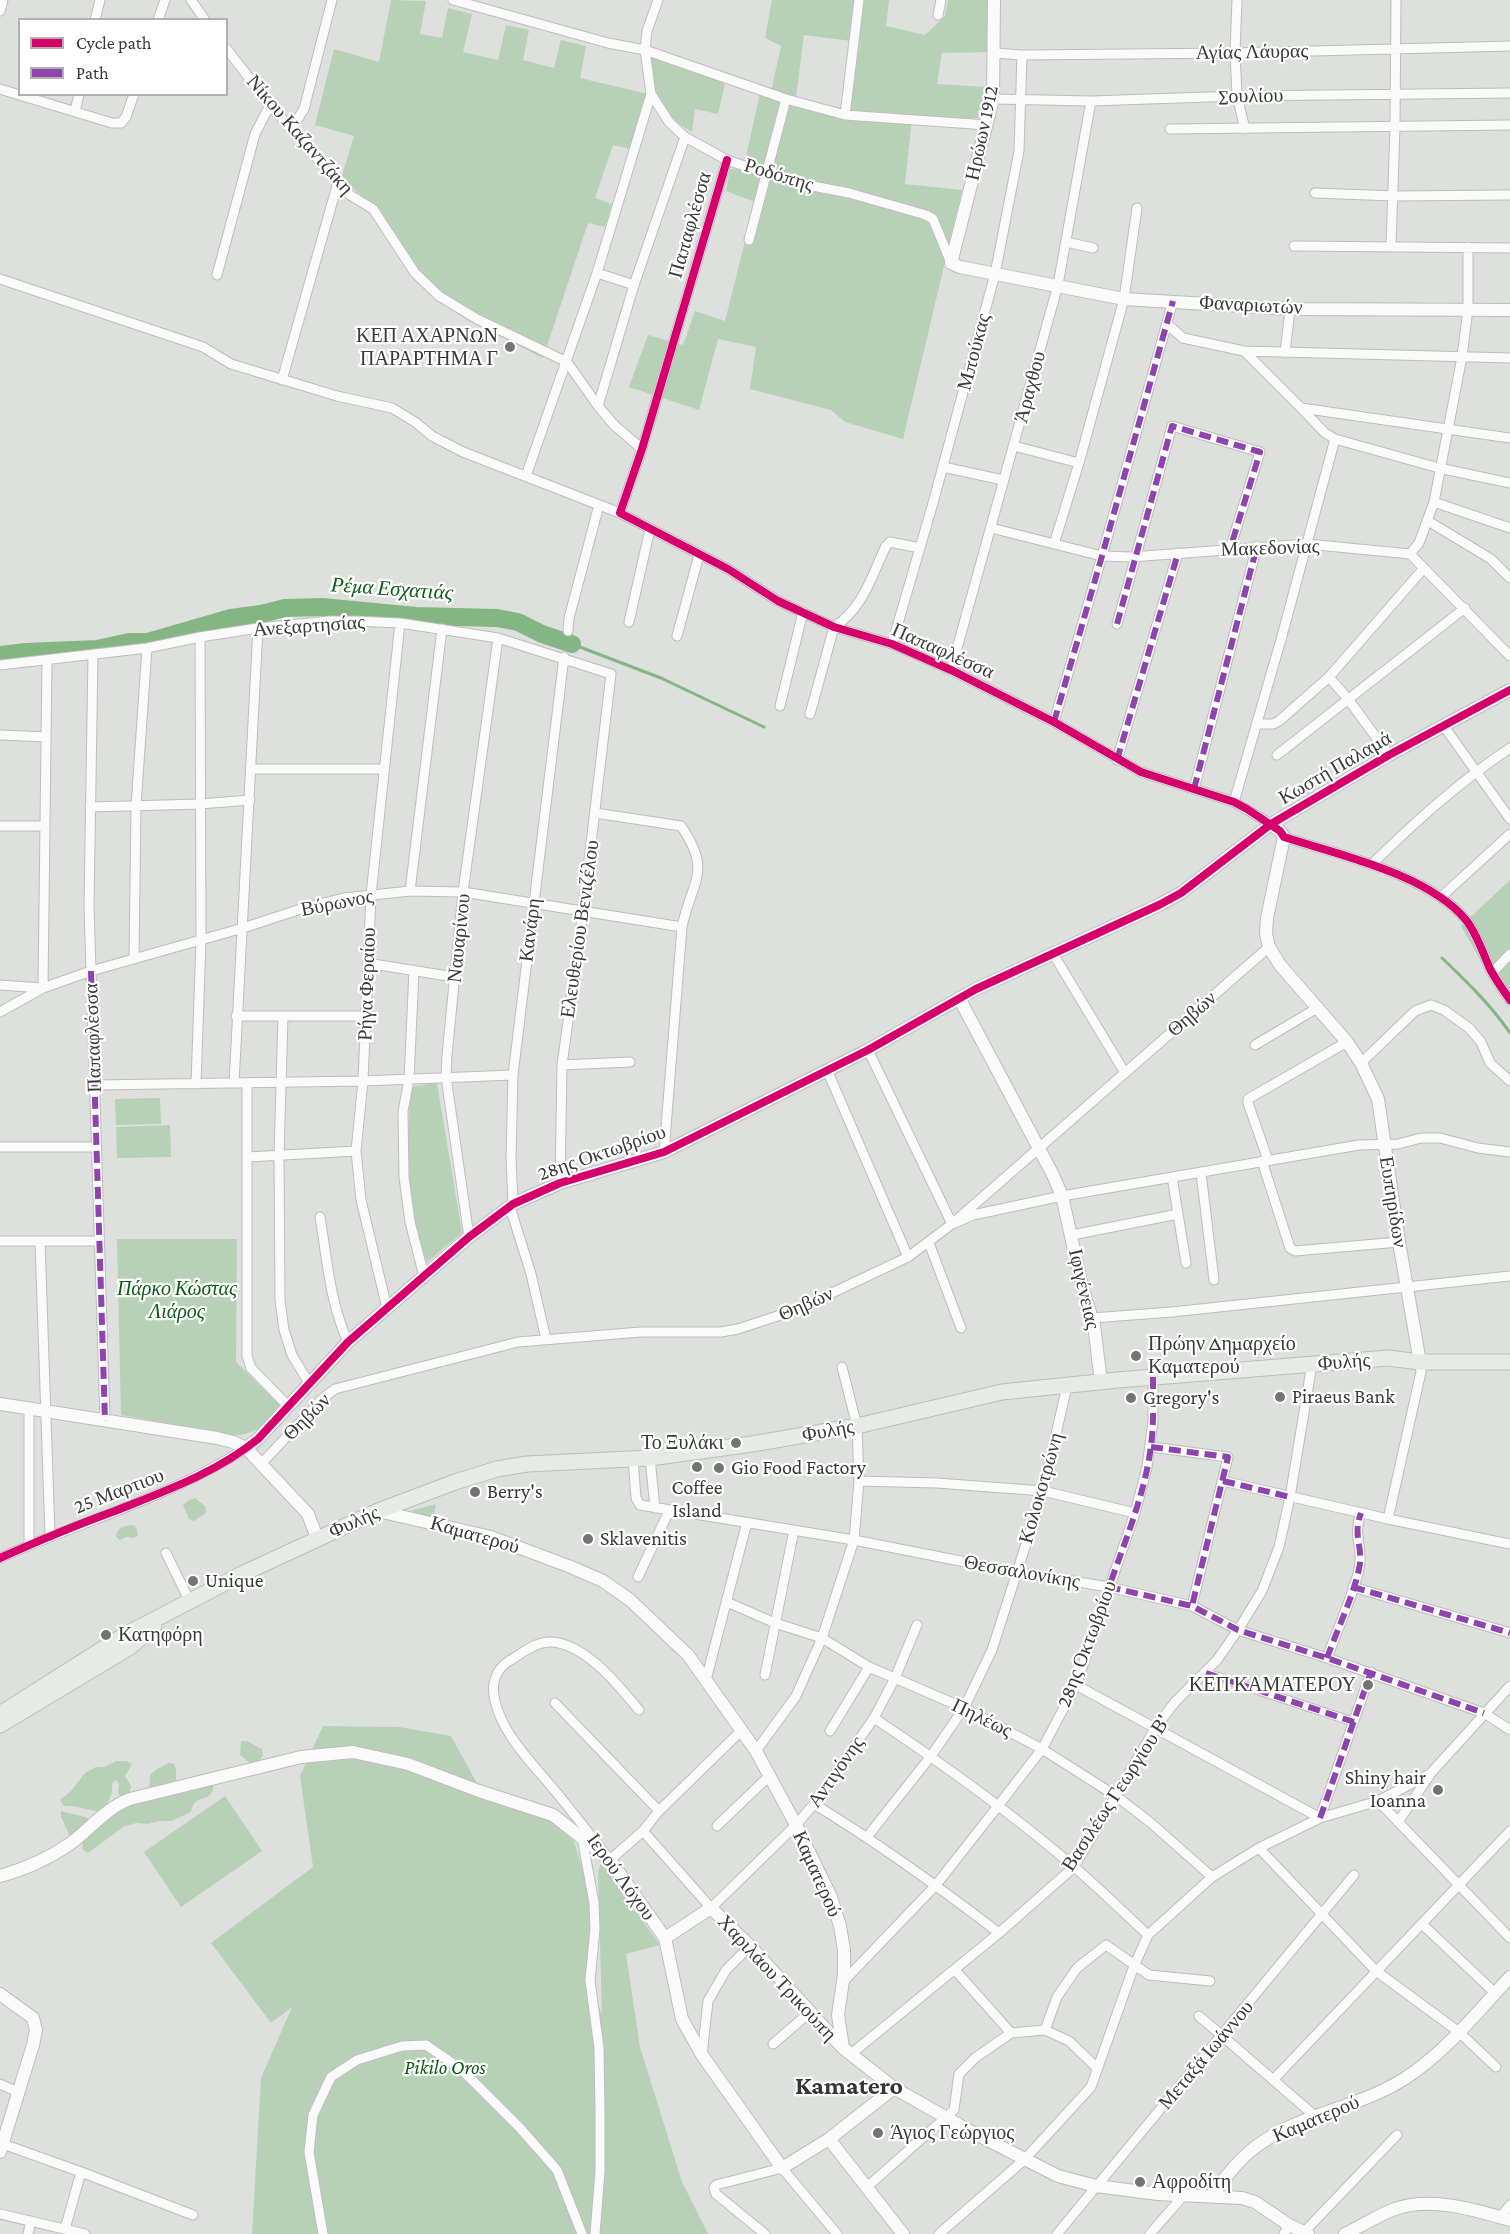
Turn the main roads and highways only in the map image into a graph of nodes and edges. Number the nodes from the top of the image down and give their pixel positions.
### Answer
1 (1510, 1362) edge
2 (173, 1610) junction
3 (2, 1712) edge
4 (0, 1725) edge

1 - 2 main road, Φυλής
2 - 3 main road, Φυλής
2 - 4 main road, Φυλής

